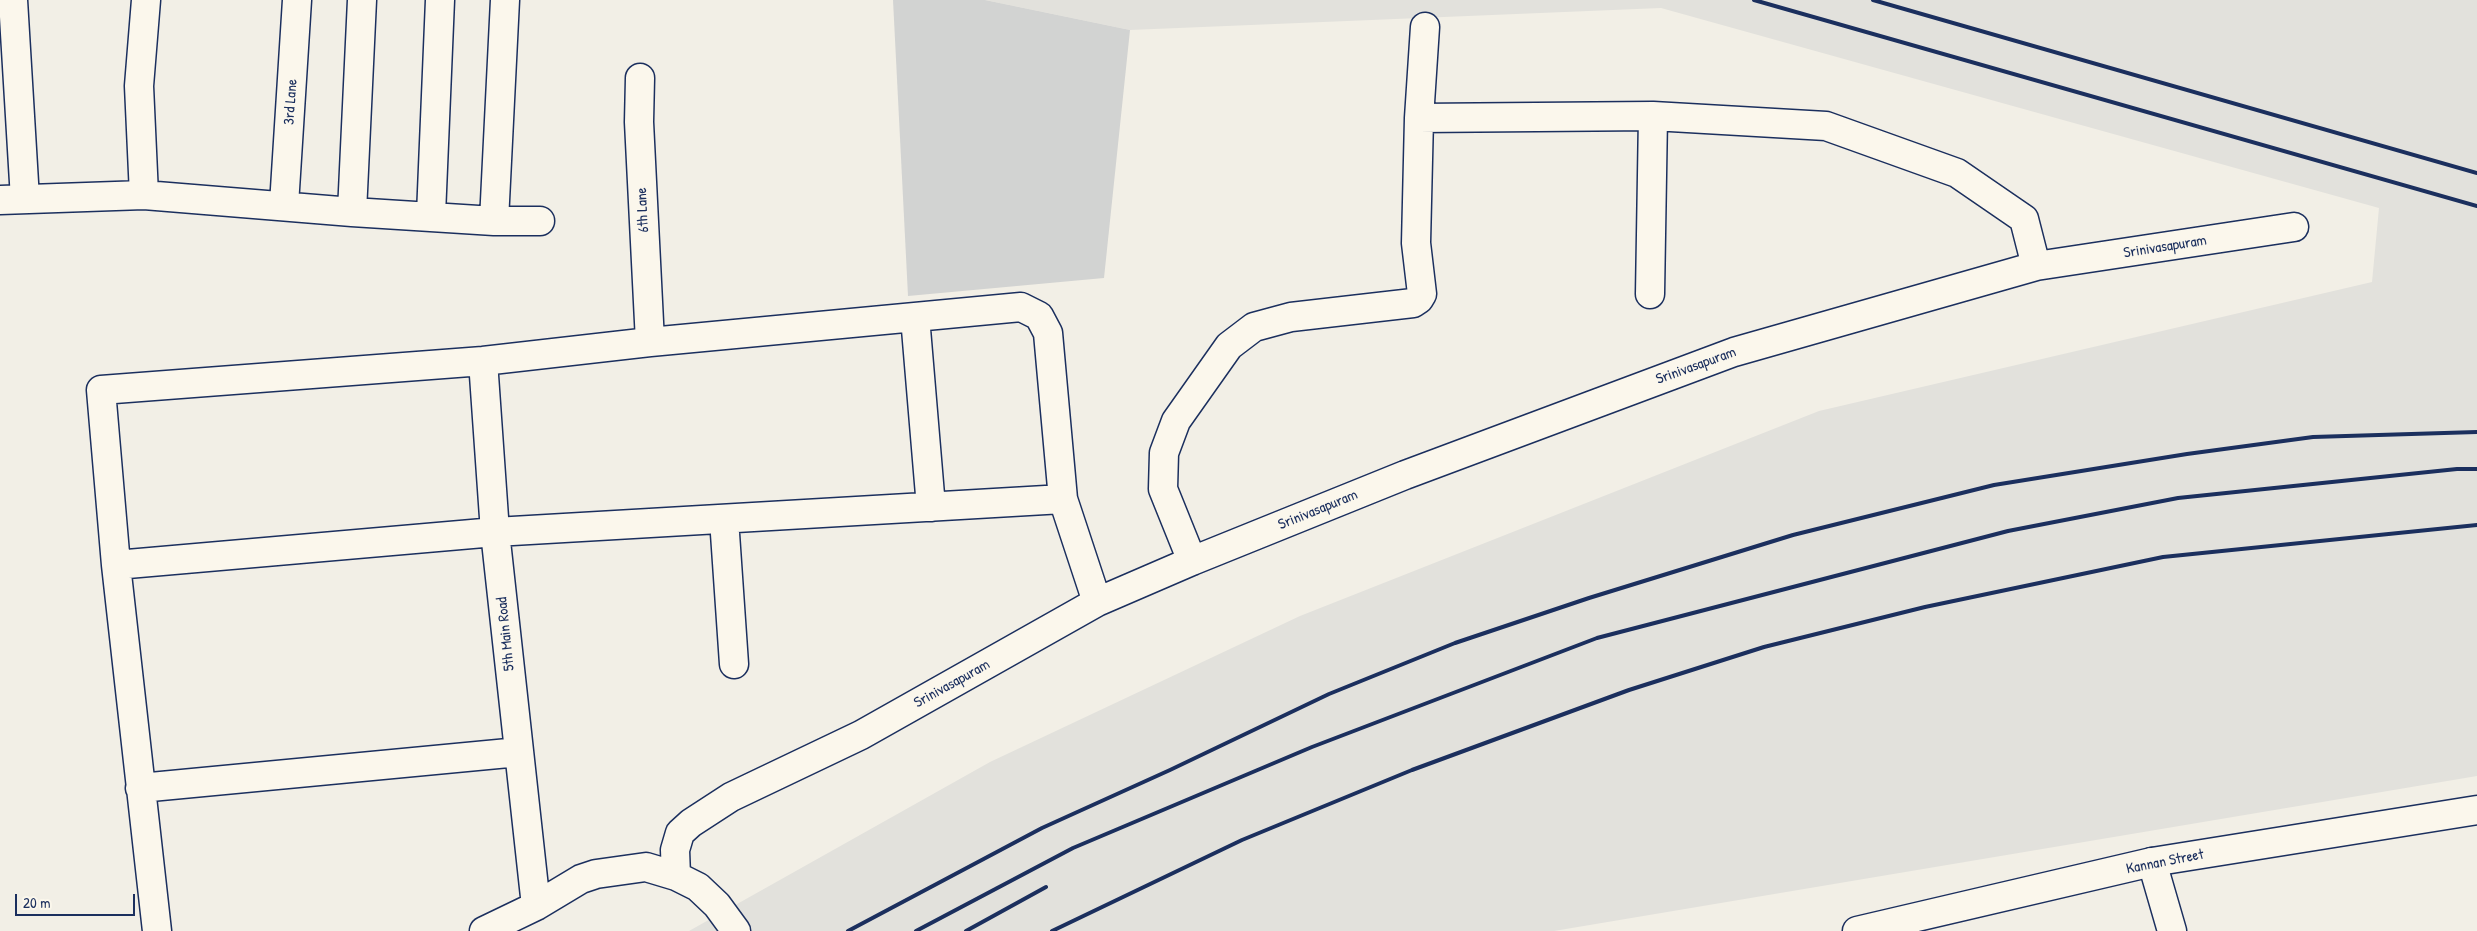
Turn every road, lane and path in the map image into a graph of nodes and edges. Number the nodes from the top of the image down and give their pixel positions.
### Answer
1 (13, 0) edge
2 (146, 0) edge
3 (298, 0) edge
4 (362, 0) edge
5 (440, 0) edge
6 (505, 0) edge
7 (1425, 27) dead end
8 (640, 78) dead end
9 (1653, 116) junction
10 (1419, 118) junction
11 (144, 195) junction
12 (12, 199) edge
13 (284, 205) junction
14 (352, 212) junction
15 (431, 215) junction
16 (494, 221) junction
17 (540, 221) dead end
18 (2294, 227) dead end
19 (2036, 266) junction
20 (1650, 294) dead end
21 (915, 317) junction
22 (650, 342) junction
23 (483, 361) junction
24 (1063, 498) junction
25 (931, 506) junction
26 (724, 519) junction
27 (495, 532) junction
28 (1192, 561) junction
29 (116, 565) junction
30 (1097, 602) junction
31 (734, 664) dead end
32 (519, 752) junction
33 (140, 788) junction
34 (2477, 810) edge
35 (2152, 862) junction
36 (676, 876) junction
37 (536, 906) junction
38 (157, 931) edge
39 (484, 931) edge
40 (736, 931) edge
41 (1857, 931) edge
42 (2172, 931) edge

1 - 12 street
2 - 11 street
3 - 13 street, 3rd Lane
4 - 14 street
5 - 15 street
6 - 16 street
7 - 10 street
8 - 22 street, 6th Lane
9 - 10 street
9 - 19 street
9 - 20 street
10 - 28 street
11 - 12 street
11 - 13 street
13 - 14 street
14 - 15 street
15 - 16 street
16 - 17 street
18 - 19 street, Srinivasapuram
19 - 28 street, Srinivasapuram
21 - 22 street
21 - 24 street
21 - 25 street
22 - 23 street
23 - 27 street, 5th Main Road
23 - 29 street
24 - 25 street
24 - 30 street
25 - 26 street
26 - 27 street
26 - 31 street
27 - 29 street
27 - 32 street, 5th Main Road
28 - 30 street, Srinivasapuram
29 - 33 street
30 - 36 street, Srinivasapuram
32 - 33 street
32 - 37 street, 5th Main Road
33 - 38 street
34 - 35 street, Kannan Street
35 - 41 street, Kannan Street
35 - 42 street
36 - 37 street
36 - 40 street
37 - 39 street

